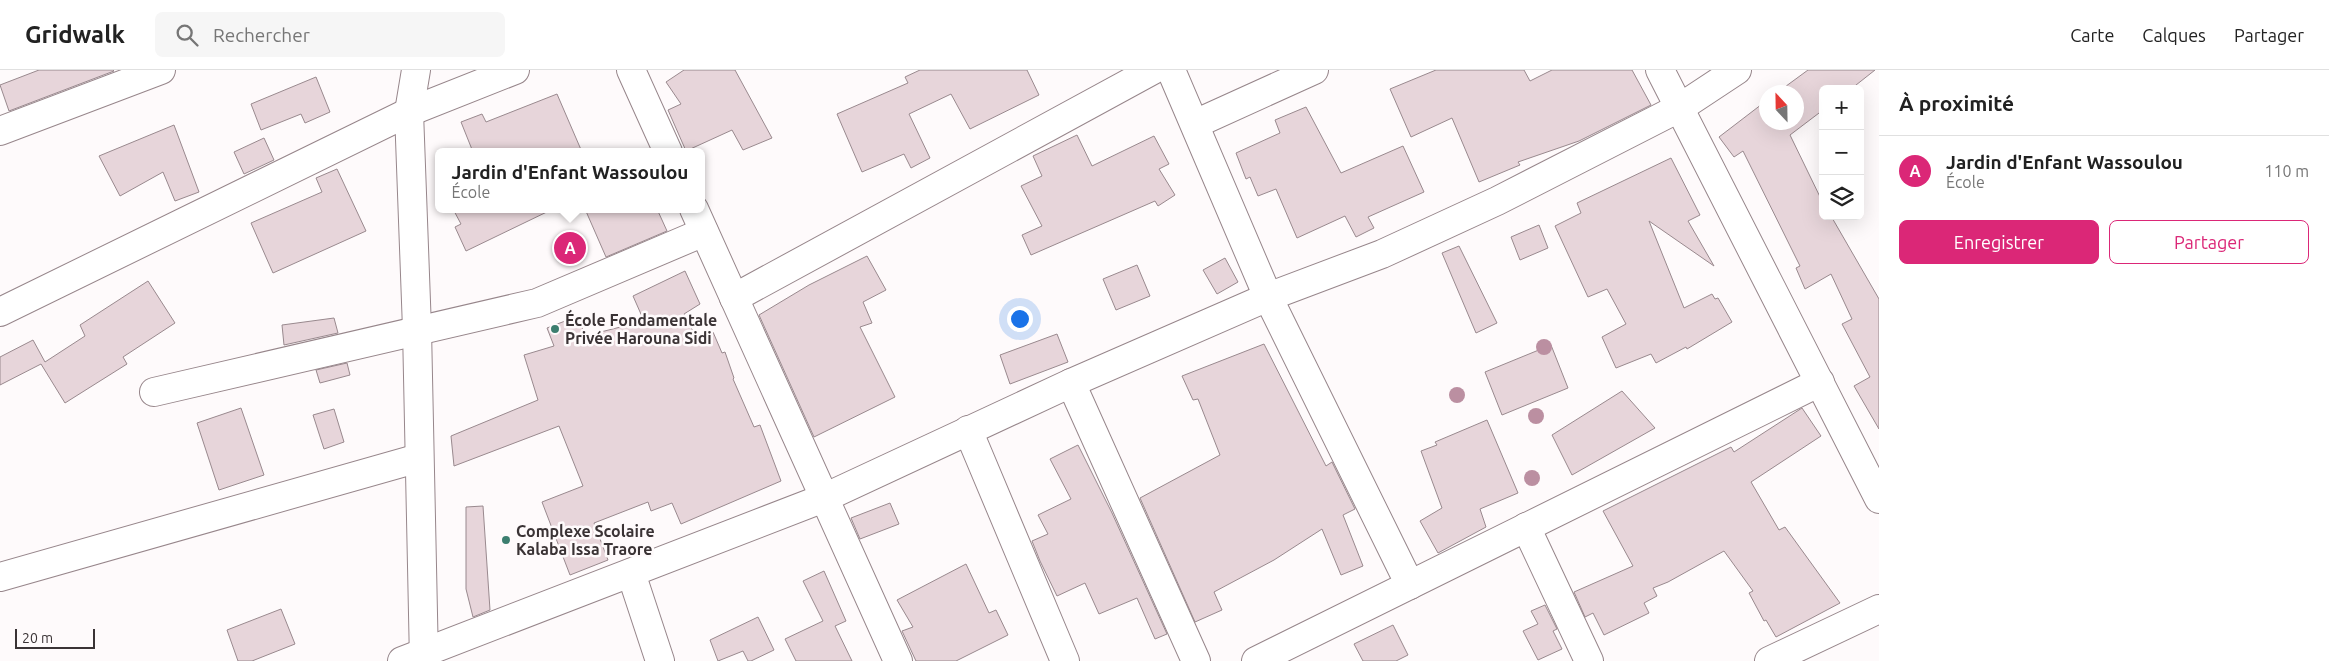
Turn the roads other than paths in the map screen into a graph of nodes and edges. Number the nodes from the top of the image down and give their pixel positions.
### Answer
1 (160, 70) edge
2 (416, 70) edge
3 (515, 70) edge
4 (631, 70) edge
5 (1153, 70) edge
6 (1171, 70) edge
7 (1314, 70) edge
8 (1660, 70) edge
9 (1737, 70) edge
10 (1681, 107) junction
11 (409, 112) junction
12 (1194, 124) junction
13 (0, 131) edge
14 (666, 148) edge
15 (699, 221) edge
16 (1268, 297) junction
17 (734, 298) junction
18 (0, 312) edge
19 (417, 329) junction
20 (1071, 382) junction
21 (1820, 382) junction
22 (154, 392) dead end
23 (968, 430) junction
24 (420, 458) junction
25 (824, 498) junction
26 (1879, 499) edge
27 (1526, 527) junction
28 (631, 574) junction
29 (0, 577) edge
30 (1410, 585) junction
31 (1879, 609) edge
32 (416, 658) edge
33 (1775, 660) edge
34 (660, 661) edge
35 (898, 661) edge
36 (1065, 661) edge
37 (1196, 661) edge
38 (1256, 661) edge
39 (1589, 661) edge

1 - 13 street
2 - 11 street
3 - 11 street
4 - 14 street
5 - 17 street
6 - 12 street
7 - 12 street
8 - 10 street
9 - 10 street
10 - 16 street
10 - 21 street
11 - 18 street
11 - 19 street
12 - 16 street
15 - 17 street
15 - 19 street
16 - 20 street
16 - 30 street
17 - 25 street
19 - 22 street
19 - 24 street
20 - 23 street
20 - 37 street
21 - 26 street
21 - 27 street
23 - 25 street
23 - 36 street
24 - 29 street
24 - 32 street
25 - 28 street
25 - 35 street
27 - 30 street
27 - 39 street
28 - 32 street
28 - 34 street
30 - 38 street
31 - 33 street

